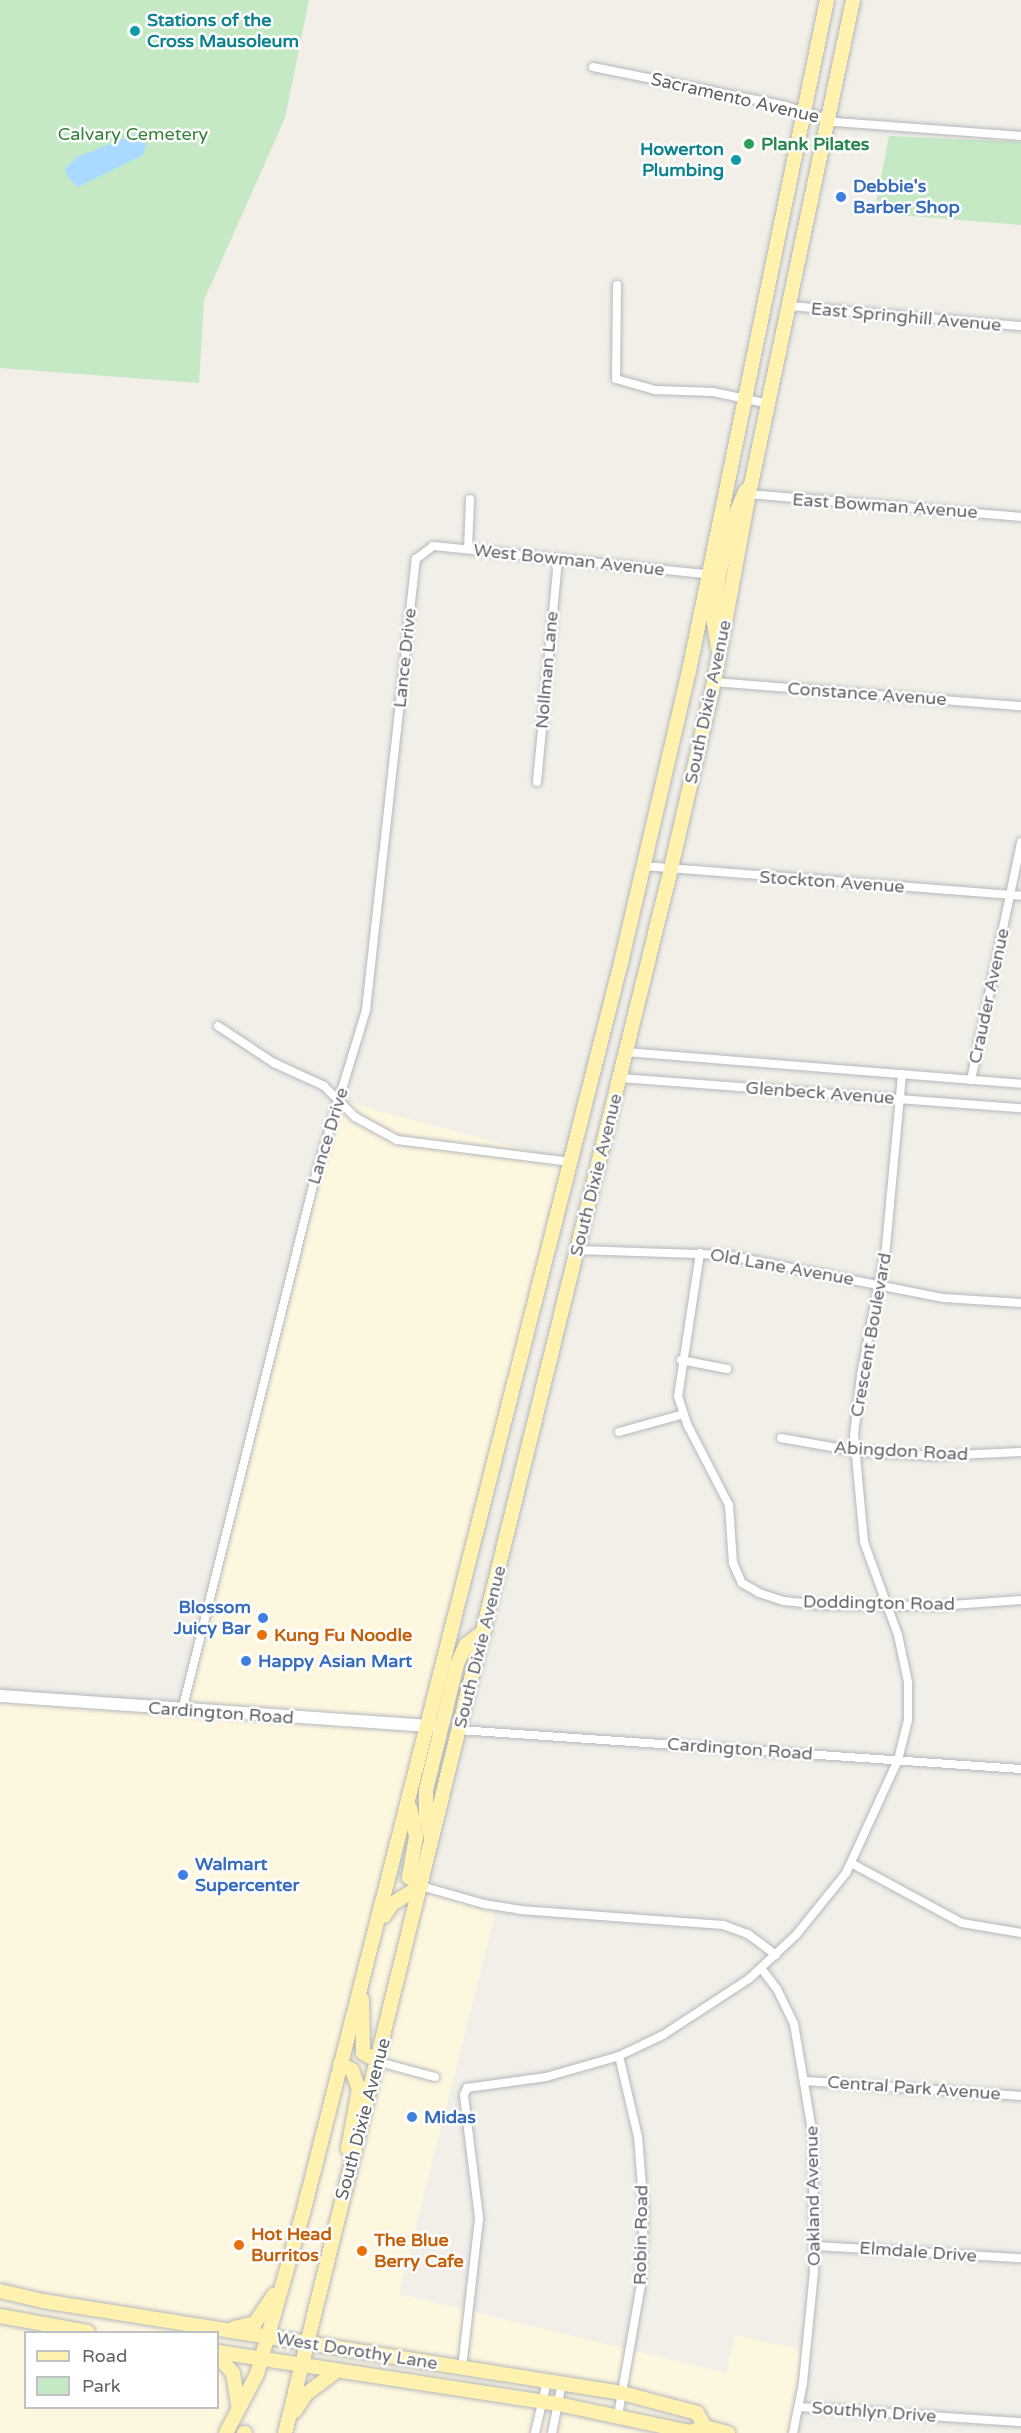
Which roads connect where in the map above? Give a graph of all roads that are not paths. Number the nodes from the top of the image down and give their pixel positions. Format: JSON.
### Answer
{"nodes":[{"id":1,"x":827,"y":0,"type":"edge"},
{"id":2,"x":853,"y":0,"type":"edge"},
{"id":3,"x":592,"y":67,"type":"dead end"},
{"id":4,"x":803,"y":111,"type":"junction"},
{"id":5,"x":828,"y":119,"type":"junction"},
{"id":6,"x":1021,"y":136,"type":"edge"},
{"id":7,"x":617,"y":285,"type":"dead end"},
{"id":8,"x":791,"y":306,"type":"junction"},
{"id":9,"x":1021,"y":326,"type":"edge"},
{"id":10,"x":744,"y":401,"type":"junction"},
{"id":11,"x":769,"y":404,"type":"junction"},
{"id":12,"x":752,"y":480,"type":"junction"},
{"id":13,"x":749,"y":494,"type":"junction"},
{"id":14,"x":470,"y":499,"type":"dead end"},
{"id":15,"x":1021,"y":517,"type":"edge"},
{"id":16,"x":468,"y":549,"type":"junction"},
{"id":17,"x":420,"y":553,"type":"joint"},
{"id":18,"x":558,"y":559,"type":"junction"},
{"id":19,"x":714,"y":575,"type":"junction"},
{"id":20,"x":719,"y":653,"type":"junction"},
{"id":21,"x":714,"y":682,"type":"junction"},
{"id":22,"x":1021,"y":706,"type":"edge"},
{"id":23,"x":537,"y":782,"type":"dead end"},
{"id":24,"x":1021,"y":842,"type":"edge"},
{"id":25,"x":644,"y":866,"type":"junction"},
{"id":26,"x":671,"y":868,"type":"junction"},
{"id":27,"x":1010,"y":896,"type":"junction"},
{"id":28,"x":1021,"y":896,"type":"edge"},
{"id":29,"x":218,"y":1026,"type":"dead end"},
{"id":30,"x":626,"y":1052,"type":"junction"},
{"id":31,"x":902,"y":1074,"type":"junction"},
{"id":32,"x":620,"y":1078,"type":"junction"},
{"id":33,"x":971,"y":1080,"type":"junction"},
{"id":34,"x":1021,"y":1084,"type":"edge"},
{"id":35,"x":900,"y":1099,"type":"junction"},
{"id":36,"x":338,"y":1100,"type":"junction"},
{"id":37,"x":1021,"y":1108,"type":"edge"},
{"id":38,"x":571,"y":1162,"type":"junction"},
{"id":39,"x":578,"y":1250,"type":"junction"},
{"id":40,"x":700,"y":1253,"type":"junction"},
{"id":41,"x":881,"y":1286,"type":"junction"},
{"id":42,"x":1021,"y":1303,"type":"edge"},
{"id":43,"x":681,"y":1360,"type":"junction"},
{"id":44,"x":727,"y":1369,"type":"dead end"},
{"id":45,"x":684,"y":1414,"type":"junction"},
{"id":46,"x":619,"y":1432,"type":"dead end"},
{"id":47,"x":781,"y":1438,"type":"dead end"},
{"id":48,"x":854,"y":1451,"type":"junction"},
{"id":49,"x":1021,"y":1452,"type":"edge"},
{"id":50,"x":1021,"y":1600,"type":"edge"},
{"id":51,"x":887,"y":1606,"type":"junction"},
{"id":52,"x":484,"y":1631,"type":"junction"},
{"id":53,"x":0,"y":1696,"type":"edge"},
{"id":54,"x":182,"y":1711,"type":"junction"},
{"id":55,"x":426,"y":1727,"type":"junction"},
{"id":56,"x":441,"y":1728,"type":"junction"},
{"id":57,"x":459,"y":1730,"type":"junction"},
{"id":58,"x":898,"y":1760,"type":"junction"},
{"id":59,"x":1021,"y":1769,"type":"edge"},
{"id":60,"x":409,"y":1806,"type":"junction"},
{"id":61,"x":432,"y":1839,"type":"junction"},
{"id":62,"x":851,"y":1863,"type":"junction"},
{"id":63,"x":421,"y":1886,"type":"junction"},
{"id":64,"x":379,"y":1923,"type":"junction"},
{"id":65,"x":1021,"y":1933,"type":"edge"},
{"id":66,"x":776,"y":1955,"type":"junction"},
{"id":67,"x":761,"y":1968,"type":"junction"},
{"id":68,"x":361,"y":1985,"type":"junction"},
{"id":69,"x":619,"y":2056,"type":"junction"},
{"id":70,"x":378,"y":2062,"type":"junction"},
{"id":71,"x":340,"y":2064,"type":"junction"},
{"id":72,"x":435,"y":2077,"type":"dead end"},
{"id":73,"x":806,"y":2081,"type":"junction"},
{"id":74,"x":1021,"y":2096,"type":"edge"},
{"id":75,"x":344,"y":2187,"type":"junction"},
{"id":76,"x":816,"y":2246,"type":"junction"},
{"id":77,"x":1021,"y":2258,"type":"edge"},
{"id":78,"x":281,"y":2286,"type":"junction"},
{"id":79,"x":0,"y":2290,"type":"edge"},
{"id":80,"x":0,"y":2316,"type":"edge"},
{"id":81,"x":227,"y":2329,"type":"junction"},
{"id":82,"x":82,"y":2331,"type":"edge"},
{"id":83,"x":266,"y":2336,"type":"junction"},
{"id":84,"x":307,"y":2343,"type":"junction"},
{"id":85,"x":219,"y":2354,"type":"edge"},
{"id":86,"x":219,"y":2355,"type":"edge"},
{"id":87,"x":261,"y":2358,"type":"junction"},
{"id":88,"x":302,"y":2366,"type":"junction"},
{"id":89,"x":462,"y":2368,"type":"junction"},
{"id":90,"x":335,"y":2372,"type":"junction"},
{"id":91,"x":547,"y":2381,"type":"junction"},
{"id":92,"x":562,"y":2383,"type":"junction"},
{"id":93,"x":622,"y":2393,"type":"junction"},
{"id":94,"x":542,"y":2402,"type":"junction"},
{"id":95,"x":558,"y":2404,"type":"junction"},
{"id":96,"x":799,"y":2407,"type":"junction"},
{"id":97,"x":238,"y":2411,"type":"junction"},
{"id":98,"x":618,"y":2415,"type":"junction"},
{"id":99,"x":1021,"y":2422,"type":"edge"},
{"id":100,"x":705,"y":2427,"type":"junction"},
{"id":101,"x":286,"y":2428,"type":"edge"},
{"id":102,"x":226,"y":2433,"type":"edge"},
{"id":103,"x":535,"y":2433,"type":"edge"},
{"id":104,"x":552,"y":2433,"type":"edge"},
{"id":105,"x":729,"y":2433,"type":"edge"},
{"id":106,"x":793,"y":2433,"type":"edge"}],
"edges":[{"from":1,"to":4,"type":"main road","name":"South Dixie Avenue"},
{"from":2,"to":5,"type":"main road","name":"South Dixie Avenue"},
{"from":3,"to":4,"type":"street","name":"Sacramento Avenue"},
{"from":4,"to":5,"type":"street","name":"Sacramento Avenue"},
{"from":4,"to":10,"type":"main road","name":"South Dixie Avenue"},
{"from":5,"to":6,"type":"street","name":"Sacramento Avenue"},
{"from":5,"to":8,"type":"main road","name":"South Dixie Avenue"},
{"from":7,"to":10,"type":"street"},
{"from":8,"to":9,"type":"street","name":"East Springhill Avenue"},
{"from":8,"to":11,"type":"main road","name":"South Dixie Avenue"},
{"from":10,"to":11,"type":"street"},
{"from":10,"to":19,"type":"main road","name":"South Dixie Avenue"},
{"from":11,"to":12,"type":"main road","name":"South Dixie Avenue"},
{"from":12,"to":13,"type":"main road","name":"South Dixie Avenue"},
{"from":12,"to":19,"type":"main road"},
{"from":13,"to":15,"type":"street","name":"East Bowman Avenue"},
{"from":13,"to":20,"type":"main road","name":"South Dixie Avenue"},
{"from":14,"to":16,"type":"street"},
{"from":16,"to":17,"type":"street","name":"West Bowman Avenue"},
{"from":16,"to":18,"type":"street","name":"West Bowman Avenue"},
{"from":17,"to":36,"type":"street","name":"Lance Drive"},
{"from":18,"to":19,"type":"street","name":"West Bowman Avenue"},
{"from":18,"to":23,"type":"street","name":"Nollman Lane"},
{"from":19,"to":20,"type":"main road"},
{"from":19,"to":25,"type":"main road","name":"South Dixie Avenue"},
{"from":20,"to":21,"type":"main road","name":"South Dixie Avenue"},
{"from":21,"to":22,"type":"street","name":"Constance Avenue"},
{"from":21,"to":26,"type":"main road","name":"South Dixie Avenue"},
{"from":24,"to":27,"type":"street","name":"Crauder Avenue"},
{"from":25,"to":26,"type":"street","name":"Stockton Avenue"},
{"from":25,"to":38,"type":"main road","name":"South Dixie Avenue"},
{"from":26,"to":27,"type":"street","name":"Stockton Avenue"},
{"from":26,"to":30,"type":"main road","name":"South Dixie Avenue"},
{"from":27,"to":28,"type":"street","name":"Stockton Avenue"},
{"from":27,"to":33,"type":"street","name":"Crauder Avenue"},
{"from":29,"to":36,"type":"street"},
{"from":30,"to":31,"type":"street","name":"Glenbeck Avenue"},
{"from":30,"to":32,"type":"main road","name":"South Dixie Avenue"},
{"from":31,"to":33,"type":"street","name":"Glenbeck Avenue"},
{"from":31,"to":35,"type":"street","name":"Crescent Boulevard"},
{"from":32,"to":35,"type":"street","name":"Glenbeck Avenue"},
{"from":32,"to":39,"type":"main road","name":"South Dixie Avenue"},
{"from":33,"to":34,"type":"street","name":"Glenbeck Avenue"},
{"from":35,"to":37,"type":"street","name":"Glenbeck Avenue"},
{"from":35,"to":41,"type":"street","name":"Crescent Boulevard"},
{"from":36,"to":38,"type":"street"},
{"from":36,"to":54,"type":"street","name":"Lance Drive"},
{"from":38,"to":55,"type":"main road","name":"South Dixie Avenue"},
{"from":39,"to":40,"type":"street","name":"Old Lane Avenue"},
{"from":39,"to":52,"type":"main road","name":"South Dixie Avenue"},
{"from":40,"to":41,"type":"street","name":"Old Lane Avenue"},
{"from":40,"to":43,"type":"street","name":"Doddington Road"},
{"from":41,"to":42,"type":"street","name":"Old Lane Avenue"},
{"from":41,"to":48,"type":"street","name":"Crescent Boulevard"},
{"from":43,"to":44,"type":"street"},
{"from":43,"to":45,"type":"street","name":"Doddington Road"},
{"from":45,"to":46,"type":"street"},
{"from":45,"to":51,"type":"street","name":"Doddington Road"},
{"from":47,"to":48,"type":"street","name":"Abingdon Road"},
{"from":48,"to":49,"type":"street","name":"Abingdon Road"},
{"from":48,"to":51,"type":"street","name":"Crescent Boulevard"},
{"from":50,"to":51,"type":"street","name":"Doddington Road"},
{"from":51,"to":58,"type":"street","name":"Crescent Boulevard"},
{"from":52,"to":56,"type":"main road"},
{"from":52,"to":57,"type":"main road","name":"South Dixie Avenue"},
{"from":53,"to":54,"type":"street","name":"Cardington Road"},
{"from":54,"to":55,"type":"street","name":"Cardington Road"},
{"from":55,"to":56,"type":"street","name":"Cardington Road"},
{"from":55,"to":60,"type":"main road","name":"South Dixie Avenue"},
{"from":56,"to":61,"type":"main road"},
{"from":57,"to":58,"type":"street","name":"Cardington Road"},
{"from":57,"to":61,"type":"main road","name":"South Dixie Avenue"},
{"from":58,"to":59,"type":"street","name":"Cardington Road"},
{"from":58,"to":62,"type":"street","name":"Crescent Boulevard"},
{"from":60,"to":63,"type":"main road"},
{"from":60,"to":64,"type":"main road","name":"South Dixie Avenue"},
{"from":61,"to":63,"type":"main road","name":"South Dixie Avenue"},
{"from":62,"to":65,"type":"street"},
{"from":62,"to":66,"type":"street","name":"Crescent Boulevard"},
{"from":63,"to":64,"type":"main road"},
{"from":63,"to":66,"type":"street"},
{"from":63,"to":70,"type":"main road","name":"South Dixie Avenue"},
{"from":64,"to":68,"type":"main road","name":"South Dixie Avenue"},
{"from":66,"to":67,"type":"street","name":"Crescent Boulevard"},
{"from":67,"to":69,"type":"street","name":"Crescent Boulevard"},
{"from":67,"to":73,"type":"street","name":"Oakland Avenue"},
{"from":68,"to":70,"type":"main road"},
{"from":68,"to":71,"type":"main road","name":"South Dixie Avenue"},
{"from":69,"to":89,"type":"street","name":"Crescent Boulevard"},
{"from":69,"to":93,"type":"street","name":"Robin Road"},
{"from":70,"to":72,"type":"street"},
{"from":70,"to":75,"type":"main road","name":"South Dixie Avenue"},
{"from":71,"to":75,"type":"main road"},
{"from":71,"to":78,"type":"main road","name":"South Dixie Avenue"},
{"from":73,"to":74,"type":"street","name":"Central Park Avenue"},
{"from":73,"to":76,"type":"street","name":"Oakland Avenue"},
{"from":75,"to":84,"type":"main road","name":"South Dixie Avenue"},
{"from":76,"to":77,"type":"street","name":"Elmdale Drive"},
{"from":76,"to":96,"type":"street","name":"Oakland Avenue"},
{"from":78,"to":81,"type":"main road"},
{"from":78,"to":83,"type":"main road","name":"South Dixie Avenue"},
{"from":79,"to":81,"type":"main road","name":"West Dorothy Lane"},
{"from":80,"to":82,"type":"main road"},
{"from":81,"to":83,"type":"main road","name":"West Dorothy Lane"},
{"from":83,"to":84,"type":"main road","name":"West Dorothy Lane"},
{"from":83,"to":87,"type":"main road","name":"South Dixie Avenue"},
{"from":84,"to":88,"type":"main road","name":"South Dixie Avenue"},
{"from":84,"to":89,"type":"main road","name":"West Dorothy Lane"},
{"from":85,"to":87,"type":"main road","name":"West Dorothy Lane"},
{"from":86,"to":97,"type":"main road"},
{"from":87,"to":88,"type":"main road","name":"West Dorothy Lane"},
{"from":87,"to":97,"type":"main road","name":"South Dixie Avenue"},
{"from":88,"to":90,"type":"main road","name":"West Dorothy Lane"},
{"from":88,"to":101,"type":"main road","name":"South Dixie Avenue"},
{"from":89,"to":91,"type":"main road","name":"West Dorothy Lane"},
{"from":90,"to":94,"type":"main road","name":"West Dorothy Lane"},
{"from":90,"to":101,"type":"main road"},
{"from":91,"to":92,"type":"main road","name":"West Dorothy Lane"},
{"from":91,"to":94,"type":"street"},
{"from":92,"to":93,"type":"main road","name":"West Dorothy Lane"},
{"from":92,"to":95,"type":"street"},
{"from":93,"to":98,"type":"street","name":"Robin Road"},
{"from":93,"to":100,"type":"main road","name":"West Dorothy Lane"},
{"from":94,"to":95,"type":"main road","name":"West Dorothy Lane"},
{"from":94,"to":103,"type":"street"},
{"from":95,"to":98,"type":"main road","name":"West Dorothy Lane"},
{"from":95,"to":104,"type":"street"},
{"from":96,"to":99,"type":"street","name":"Southlyn Drive"},
{"from":96,"to":106,"type":"street","name":"Oakland Avenue"},
{"from":97,"to":102,"type":"main road","name":"South Dixie Avenue"},
{"from":98,"to":100,"type":"main road","name":"West Dorothy Lane"},
{"from":100,"to":105,"type":"main road","name":"West Dorothy Lane"}]}
